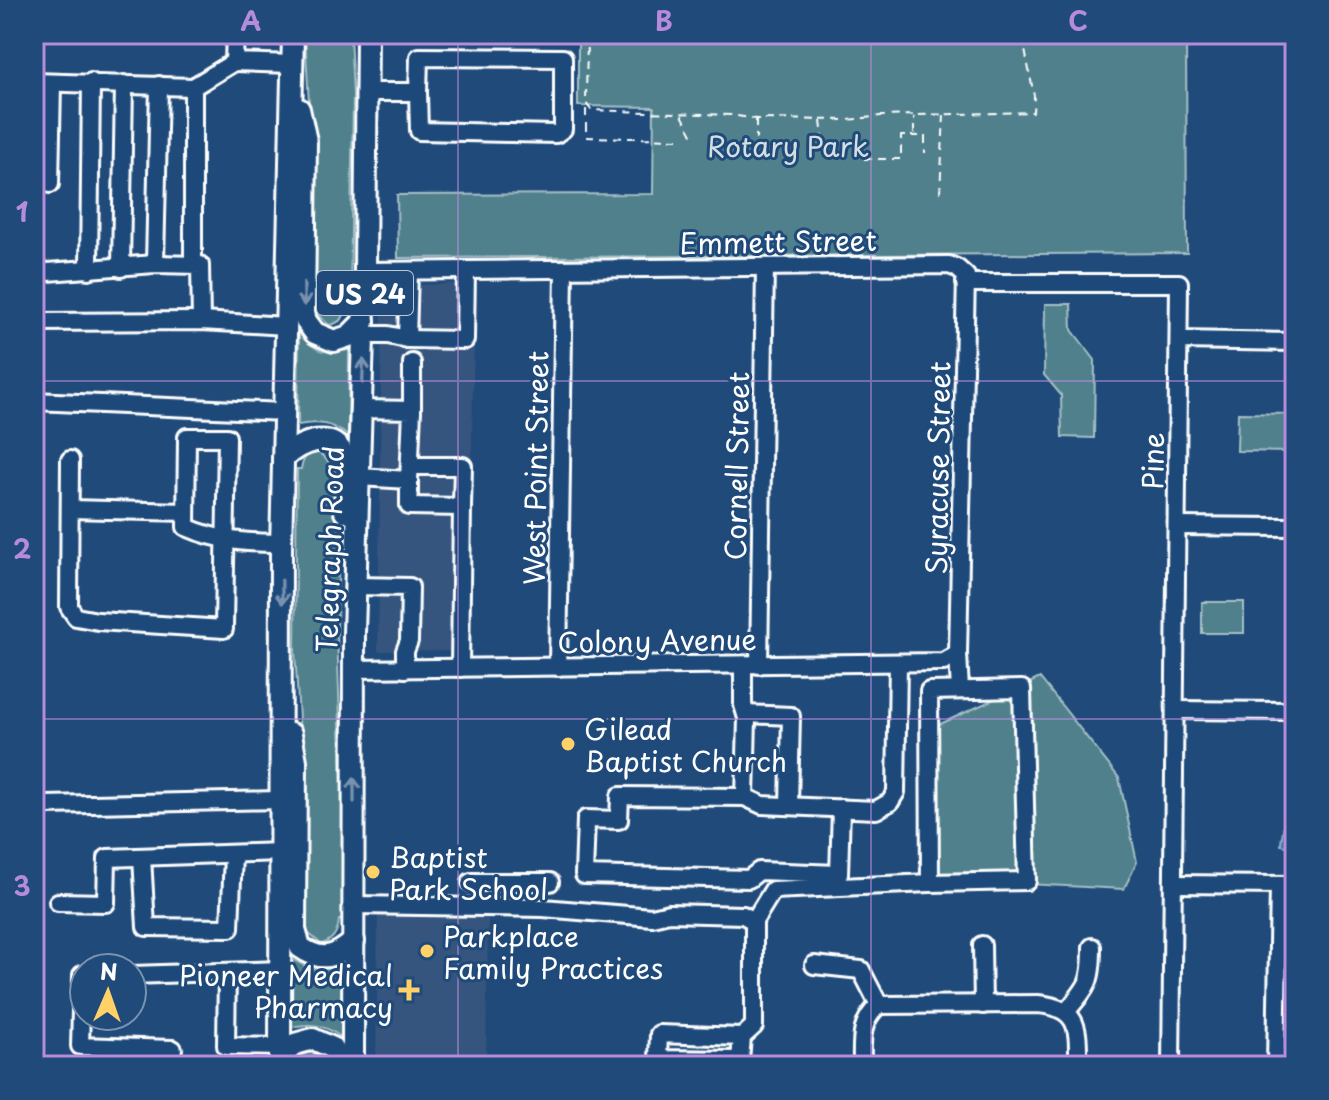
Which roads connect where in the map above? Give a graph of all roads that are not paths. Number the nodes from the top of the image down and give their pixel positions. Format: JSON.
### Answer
{"nodes":[{"id":1,"x":235,"y":34,"type":"edge"},
{"id":2,"x":293,"y":34,"type":"edge"},
{"id":3,"x":366,"y":40,"type":"edge"},
{"id":4,"x":234,"y":62,"type":"junction"},
{"id":5,"x":292,"y":71,"type":"junction"},
{"id":6,"x":34,"y":82,"type":"edge"},
{"id":7,"x":91,"y":82,"type":"junction"},
{"id":8,"x":52,"y":83,"type":"junction"},
{"id":9,"x":124,"y":84,"type":"junction"},
{"id":10,"x":159,"y":85,"type":"junction"},
{"id":11,"x":193,"y":87,"type":"junction"},
{"id":12,"x":367,"y":92,"type":"junction"},
{"id":13,"x":418,"y":92,"type":"junction"},
{"id":14,"x":50,"y":184,"type":"dead end"},
{"id":15,"x":155,"y":264,"type":"junction"},
{"id":16,"x":193,"y":265,"type":"junction"},
{"id":17,"x":765,"y":267,"type":"junction"},
{"id":18,"x":121,"y":268,"type":"junction"},
{"id":19,"x":564,"y":269,"type":"junction"},
{"id":20,"x":89,"y":270,"type":"junction"},
{"id":21,"x":466,"y":270,"type":"junction"},
{"id":22,"x":365,"y":271,"type":"junction"},
{"id":23,"x":409,"y":271,"type":"junction"},
{"id":24,"x":34,"y":273,"type":"edge"},
{"id":25,"x":965,"y":283,"type":"junction"},
{"id":26,"x":201,"y":321,"type":"junction"},
{"id":27,"x":34,"y":322,"type":"edge"},
{"id":28,"x":286,"y":326,"type":"junction"},
{"id":29,"x":364,"y":328,"type":"junction"},
{"id":30,"x":407,"y":339,"type":"junction"},
{"id":31,"x":1179,"y":340,"type":"junction"},
{"id":32,"x":1295,"y":342,"type":"edge"},
{"id":33,"x":412,"y":363,"type":"dead end"},
{"id":34,"x":34,"y":401,"type":"edge"},
{"id":35,"x":362,"y":409,"type":"junction"},
{"id":36,"x":412,"y":410,"type":"junction"},
{"id":37,"x":284,"y":412,"type":"junction"},
{"id":38,"x":283,"y":459,"type":"junction"},
{"id":39,"x":70,"y":460,"type":"dead end"},
{"id":40,"x":410,"y":473,"type":"junction"},
{"id":41,"x":359,"y":477,"type":"junction"},
{"id":42,"x":462,"y":507,"type":"junction"},
{"id":43,"x":70,"y":509,"type":"junction"},
{"id":44,"x":186,"y":512,"type":"junction"},
{"id":45,"x":1177,"y":526,"type":"junction"},
{"id":46,"x":1295,"y":527,"type":"edge"},
{"id":47,"x":226,"y":540,"type":"junction"},
{"id":48,"x":282,"y":543,"type":"junction"},
{"id":49,"x":356,"y":586,"type":"junction"},
{"id":50,"x":958,"y":654,"type":"junction"},
{"id":51,"x":898,"y":663,"type":"junction"},
{"id":52,"x":751,"y":665,"type":"junction"},
{"id":53,"x":558,"y":667,"type":"junction"},
{"id":54,"x":460,"y":668,"type":"junction"},
{"id":55,"x":354,"y":669,"type":"junction"},
{"id":56,"x":405,"y":669,"type":"junction"},
{"id":57,"x":283,"y":690,"type":"junction"},
{"id":58,"x":960,"y":690,"type":"junction"},
{"id":59,"x":354,"y":691,"type":"junction"},
{"id":60,"x":1176,"y":710,"type":"junction"},
{"id":61,"x":1295,"y":711,"type":"edge"},
{"id":62,"x":746,"y":714,"type":"junction"},
{"id":63,"x":745,"y":797,"type":"junction"},
{"id":64,"x":34,"y":799,"type":"edge"},
{"id":65,"x":281,"y":800,"type":"junction"},
{"id":66,"x":789,"y":805,"type":"junction"},
{"id":67,"x":841,"y":808,"type":"junction"},
{"id":68,"x":281,"y":852,"type":"junction"},
{"id":69,"x":233,"y":854,"type":"junction"},
{"id":70,"x":142,"y":857,"type":"junction"},
{"id":71,"x":471,"y":882,"type":"dead end"},
{"id":72,"x":550,"y":882,"type":"dead end"},
{"id":73,"x":930,"y":883,"type":"junction"},
{"id":74,"x":1173,"y":884,"type":"junction"},
{"id":75,"x":1287,"y":885,"type":"edge"},
{"id":76,"x":58,"y":902,"type":"dead end"},
{"id":77,"x":354,"y":905,"type":"junction"},
{"id":78,"x":754,"y":921,"type":"junction"},
{"id":79,"x":354,"y":941,"type":"junction"},
{"id":80,"x":982,"y":945,"type":"dead end"},
{"id":81,"x":1092,"y":947,"type":"dead end"},
{"id":82,"x":814,"y":965,"type":"dead end"},
{"id":83,"x":281,"y":970,"type":"junction"},
{"id":84,"x":227,"y":972,"type":"junction"},
{"id":85,"x":148,"y":975,"type":"edge"},
{"id":86,"x":879,"y":1005,"type":"junction"},
{"id":87,"x":983,"y":1005,"type":"junction"},
{"id":88,"x":1066,"y":1012,"type":"junction"},
{"id":89,"x":80,"y":1032,"type":"edge"},
{"id":90,"x":742,"y":1037,"type":"junction"},
{"id":91,"x":173,"y":1049,"type":"dead end"},
{"id":92,"x":280,"y":1057,"type":"edge"},
{"id":93,"x":338,"y":1066,"type":"edge"},
{"id":94,"x":353,"y":1066,"type":"edge"},
{"id":95,"x":862,"y":1066,"type":"edge"},
{"id":96,"x":1078,"y":1066,"type":"edge"},
{"id":97,"x":1171,"y":1066,"type":"edge"},
{"id":98,"x":1276,"y":1066,"type":"edge"}],
"edges":[{"from":1,"to":4,"type":"street"},
{"from":2,"to":5,"type":"main road","name":"Telegraph Road","number":"US 24"},
{"from":3,"to":12,"type":"main road","name":"Telegraph Road","number":"US 24"},
{"from":4,"to":5,"type":"street"},
{"from":4,"to":11,"type":"street"},
{"from":5,"to":28,"type":"main road","name":"Telegraph Road","number":"US 24"},
{"from":5,"to":29,"type":"main road","one_way":true},
{"from":6,"to":8,"type":"street"},
{"from":7,"to":8,"type":"street"},
{"from":7,"to":9,"type":"street"},
{"from":7,"to":20,"type":"street"},
{"from":8,"to":14,"type":"street"},
{"from":9,"to":10,"type":"street"},
{"from":9,"to":18,"type":"street"},
{"from":10,"to":11,"type":"street"},
{"from":10,"to":15,"type":"street"},
{"from":11,"to":16,"type":"street"},
{"from":12,"to":13,"type":"street"},
{"from":12,"to":22,"type":"main road","name":"Telegraph Road","number":"US 24"},
{"from":13,"to":13,"type":"street"},
{"from":15,"to":16,"type":"street"},
{"from":15,"to":18,"type":"street"},
{"from":16,"to":26,"type":"street"},
{"from":17,"to":19,"type":"street","name":"Emmett Street"},
{"from":17,"to":25,"type":"street","name":"Emmett Street"},
{"from":17,"to":52,"type":"street","name":"Cornell Street"},
{"from":18,"to":20,"type":"street"},
{"from":19,"to":21,"type":"street","name":"Emmett Street"},
{"from":19,"to":53,"type":"street","name":"West Point Street"},
{"from":20,"to":24,"type":"street"},
{"from":21,"to":23,"type":"street","name":"Emmett Street"},
{"from":21,"to":30,"type":"street"},
{"from":22,"to":23,"type":"street","name":"Emmett Street"},
{"from":22,"to":29,"type":"main road","name":"Telegraph Road","number":"US 24"},
{"from":23,"to":30,"type":"street"},
{"from":25,"to":31,"type":"street","name":"Pine"},
{"from":25,"to":50,"type":"street","name":"Syracuse Street"},
{"from":26,"to":27,"type":"street"},
{"from":26,"to":28,"type":"street"},
{"from":28,"to":37,"type":"main road","name":"Telegraph Road","number":"US 24"},
{"from":29,"to":30,"type":"street"},
{"from":35,"to":29,"type":"main road","name":"Telegraph Road","number":"US 24","one_way":true},
{"from":31,"to":32,"type":"street"},
{"from":31,"to":45,"type":"street","name":"Pine"},
{"from":33,"to":36,"type":"street"},
{"from":34,"to":37,"type":"street"},
{"from":35,"to":36,"type":"street"},
{"from":35,"to":41,"type":"main road","name":"Telegraph Road","number":"US 24"},
{"from":36,"to":40,"type":"street"},
{"from":37,"to":38,"type":"main road","name":"Telegraph Road","number":"US 24"},
{"from":38,"to":48,"type":"main road","name":"Telegraph Road","number":"US 24"},
{"from":38,"to":59,"type":"main road"},
{"from":39,"to":43,"type":"street"},
{"from":40,"to":41,"type":"street"},
{"from":40,"to":42,"type":"street"},
{"from":40,"to":42,"type":"street"},
{"from":41,"to":49,"type":"main road","name":"Telegraph Road","number":"US 24"},
{"from":42,"to":54,"type":"street"},
{"from":43,"to":44,"type":"street"},
{"from":43,"to":47,"type":"street"},
{"from":44,"to":47,"type":"street"},
{"from":44,"to":47,"type":"street"},
{"from":45,"to":46,"type":"street"},
{"from":45,"to":60,"type":"street","name":"Pine"},
{"from":47,"to":48,"type":"street"},
{"from":48,"to":57,"type":"main road","name":"Telegraph Road","number":"US 24","one_way":true},
{"from":49,"to":55,"type":"main road","name":"Telegraph Road","number":"US 24"},
{"from":49,"to":56,"type":"street"},
{"from":50,"to":51,"type":"street","name":"Colony Avenue"},
{"from":50,"to":58,"type":"street","name":"Syracuse Street"},
{"from":51,"to":52,"type":"street","name":"Colony Avenue"},
{"from":51,"to":67,"type":"street"},
{"from":52,"to":53,"type":"street","name":"Colony Avenue"},
{"from":52,"to":62,"type":"street","name":"Cornell Street"},
{"from":53,"to":54,"type":"street","name":"Colony Avenue"},
{"from":54,"to":56,"type":"street","name":"Colony Avenue"},
{"from":55,"to":56,"type":"street","name":"Colony Avenue"},
{"from":55,"to":59,"type":"main road","name":"Telegraph Road","number":"US 24"},
{"from":57,"to":65,"type":"main road","name":"Telegraph Road","number":"US 24"},
{"from":57,"to":79,"type":"main road"},
{"from":58,"to":73,"type":"street"},
{"from":58,"to":73,"type":"street"},
{"from":77,"to":59,"type":"main road","name":"Telegraph Road","number":"US 24","one_way":true},
{"from":60,"to":61,"type":"street"},
{"from":60,"to":74,"type":"street","name":"Pine"},
{"from":62,"to":63,"type":"street","name":"Cornell Street"},
{"from":62,"to":66,"type":"street"},
{"from":63,"to":66,"type":"street"},
{"from":63,"to":67,"type":"street"},
{"from":64,"to":65,"type":"street"},
{"from":65,"to":68,"type":"main road","name":"Telegraph Road","number":"US 24"},
{"from":66,"to":67,"type":"street"},
{"from":68,"to":69,"type":"street"},
{"from":68,"to":83,"type":"main road","name":"Telegraph Road","number":"US 24"},
{"from":69,"to":70,"type":"street"},
{"from":69,"to":70,"type":"street"},
{"from":70,"to":76,"type":"street"},
{"from":71,"to":72,"type":"street"},
{"from":73,"to":78,"type":"street"},
{"from":74,"to":75,"type":"street"},
{"from":74,"to":97,"type":"street","name":"Pine"},
{"from":75,"to":98,"type":"street"},
{"from":77,"to":78,"type":"street"},
{"from":77,"to":79,"type":"main road","name":"Telegraph Road","number":"US 24"},
{"from":78,"to":90,"type":"street"},
{"from":79,"to":94,"type":"main road","name":"Telegraph Road","number":"US 24"},
{"from":80,"to":87,"type":"street"},
{"from":81,"to":88,"type":"street"},
{"from":82,"to":86,"type":"street"},
{"from":83,"to":84,"type":"street"},
{"from":83,"to":92,"type":"main road","name":"Telegraph Road","number":"US 24"},
{"from":84,"to":85,"type":"street"},
{"from":84,"to":92,"type":"street"},
{"from":86,"to":87,"type":"street"},
{"from":86,"to":95,"type":"street"},
{"from":87,"to":88,"type":"street"},
{"from":88,"to":96,"type":"street"},
{"from":89,"to":91,"type":"street"},
{"from":90,"to":90,"type":"street"},
{"from":92,"to":93,"type":"main road"}]}
